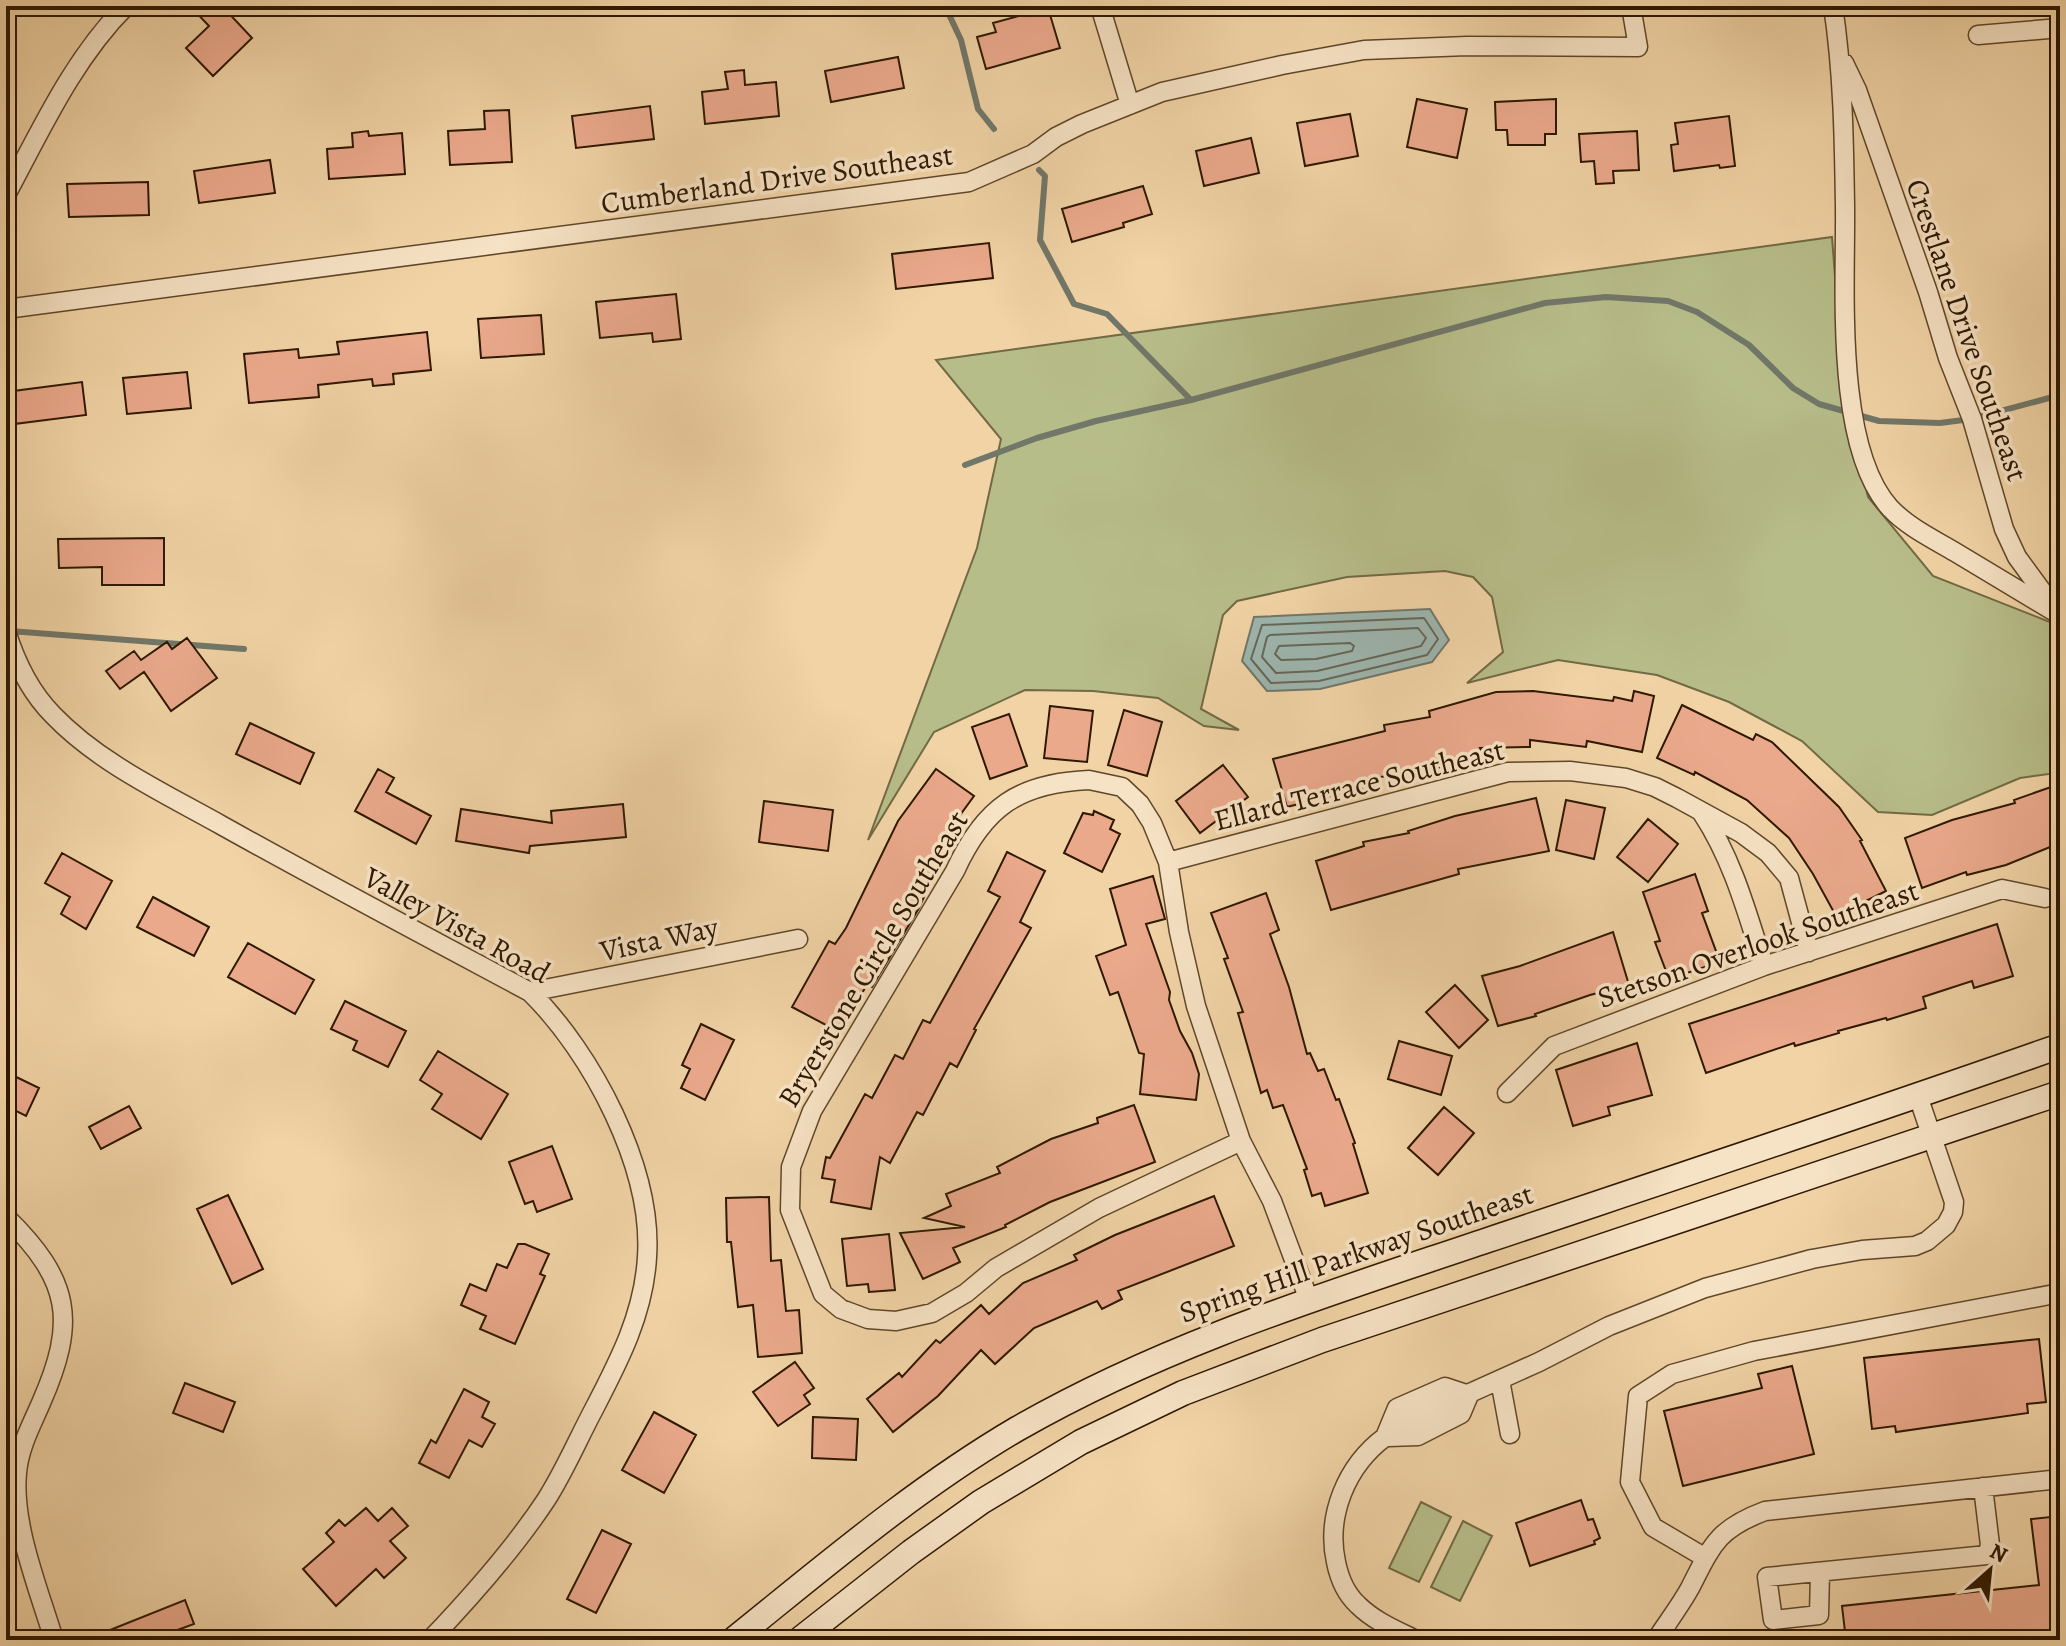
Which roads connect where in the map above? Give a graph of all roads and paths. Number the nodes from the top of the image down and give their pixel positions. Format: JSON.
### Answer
{"nodes":[{"id":1,"x":126,"y":6,"type":"edge"},
{"id":2,"x":1100,"y":6,"type":"edge"},
{"id":3,"x":1631,"y":6,"type":"edge"},
{"id":4,"x":1833,"y":6,"type":"edge"},
{"id":5,"x":2060,"y":28,"type":"edge"},
{"id":6,"x":1978,"y":35,"type":"dead end"},
{"id":7,"x":1841,"y":57,"type":"junction"},
{"id":8,"x":1130,"y":105,"type":"junction"},
{"id":9,"x":6,"y":195,"type":"edge"},
{"id":10,"x":6,"y":309,"type":"edge"},
{"id":11,"x":2060,"y":612,"type":"edge"},
{"id":12,"x":6,"y":631,"type":"edge"},
{"id":13,"x":1700,"y":811,"type":"junction"},
{"id":14,"x":1168,"y":862,"type":"junction"},
{"id":15,"x":2045,"y":898,"type":"dead end"},
{"id":16,"x":798,"y":939,"type":"dead end"},
{"id":17,"x":1809,"y":952,"type":"junction"},
{"id":18,"x":1764,"y":966,"type":"junction"},
{"id":19,"x":530,"y":992,"type":"junction"},
{"id":20,"x":2060,"y":1046,"type":"edge"},
{"id":21,"x":1507,"y":1093,"type":"dead end"},
{"id":22,"x":2060,"y":1093,"type":"edge"},
{"id":23,"x":1918,"y":1096,"type":"junction"},
{"id":24,"x":1932,"y":1136,"type":"junction"},
{"id":25,"x":1241,"y":1141,"type":"junction"},
{"id":26,"x":6,"y":1217,"type":"edge"},
{"id":27,"x":2060,"y":1294,"type":"edge"},
{"id":28,"x":1309,"y":1300,"type":"junction"},
{"id":29,"x":1500,"y":1380,"type":"junction"},
{"id":30,"x":1469,"y":1395,"type":"junction"},
{"id":31,"x":1510,"y":1434,"type":"dead end"},
{"id":32,"x":1385,"y":1437,"type":"junction"},
{"id":33,"x":2060,"y":1479,"type":"edge"},
{"id":34,"x":1983,"y":1487,"type":"junction"},
{"id":35,"x":1704,"y":1557,"type":"junction"},
{"id":36,"x":1820,"y":1572,"type":"dead end"},
{"id":37,"x":54,"y":1640,"type":"edge"},
{"id":38,"x":430,"y":1640,"type":"edge"},
{"id":39,"x":733,"y":1640,"type":"edge"},
{"id":40,"x":799,"y":1640,"type":"edge"},
{"id":41,"x":1416,"y":1640,"type":"edge"},
{"id":42,"x":1656,"y":1640,"type":"edge"}],
"edges":[{"from":1,"to":9,"type":"street"},
{"from":2,"to":8,"type":"street"},
{"from":3,"to":8,"type":"street","name":"Cumberland Drive Southeast"},
{"from":4,"to":7,"type":"street","name":"Crestlane Drive Southeast"},
{"from":5,"to":6,"type":"street"},
{"from":7,"to":11,"type":"street","name":"Crestlane Drive Southeast"},
{"from":7,"to":11,"type":"street","name":"Crestlane Drive Southeast"},
{"from":8,"to":10,"type":"street","name":"Cumberland Drive Southeast"},
{"from":12,"to":19,"type":"street","name":"Valley Vista Road"},
{"from":13,"to":14,"type":"street","name":"Ellard Terrace Southeast"},
{"from":13,"to":17,"type":"street","name":"Ellard Terrace Southeast"},
{"from":13,"to":18,"type":"street","name":"Ellard Terrace Southeast"},
{"from":14,"to":25,"type":"street","name":"Bryerstone Circle Southeast"},
{"from":14,"to":25,"type":"street","name":"Bryerstone Circle Southeast"},
{"from":15,"to":17,"type":"street","name":"Stetson Overlook Southeast"},
{"from":16,"to":19,"type":"street","name":"Vista Way"},
{"from":17,"to":18,"type":"street","name":"Stetson Overlook Southeast"},
{"from":18,"to":21,"type":"street","name":"Stetson Overlook Southeast"},
{"from":19,"to":38,"type":"street","name":"Valley Vista Road"},
{"from":20,"to":23,"type":"street","name":"Spring Hill Parkway Southeast"},
{"from":22,"to":24,"type":"street"},
{"from":23,"to":24,"type":"street"},
{"from":23,"to":28,"type":"street","name":"Spring Hill Parkway Southeast"},
{"from":24,"to":29,"type":"street"},
{"from":24,"to":40,"type":"street"},
{"from":25,"to":28,"type":"street"},
{"from":26,"to":37,"type":"street"},
{"from":27,"to":35,"type":"street"},
{"from":28,"to":39,"type":"street","name":"Spring Hill Parkway Southeast"},
{"from":29,"to":30,"type":"street"},
{"from":29,"to":31,"type":"street"},
{"from":30,"to":32,"type":"street"},
{"from":30,"to":32,"type":"street"},
{"from":32,"to":41,"type":"street"},
{"from":33,"to":34,"type":"street"},
{"from":34,"to":35,"type":"street"},
{"from":34,"to":36,"type":"street"},
{"from":35,"to":42,"type":"street"}]}
